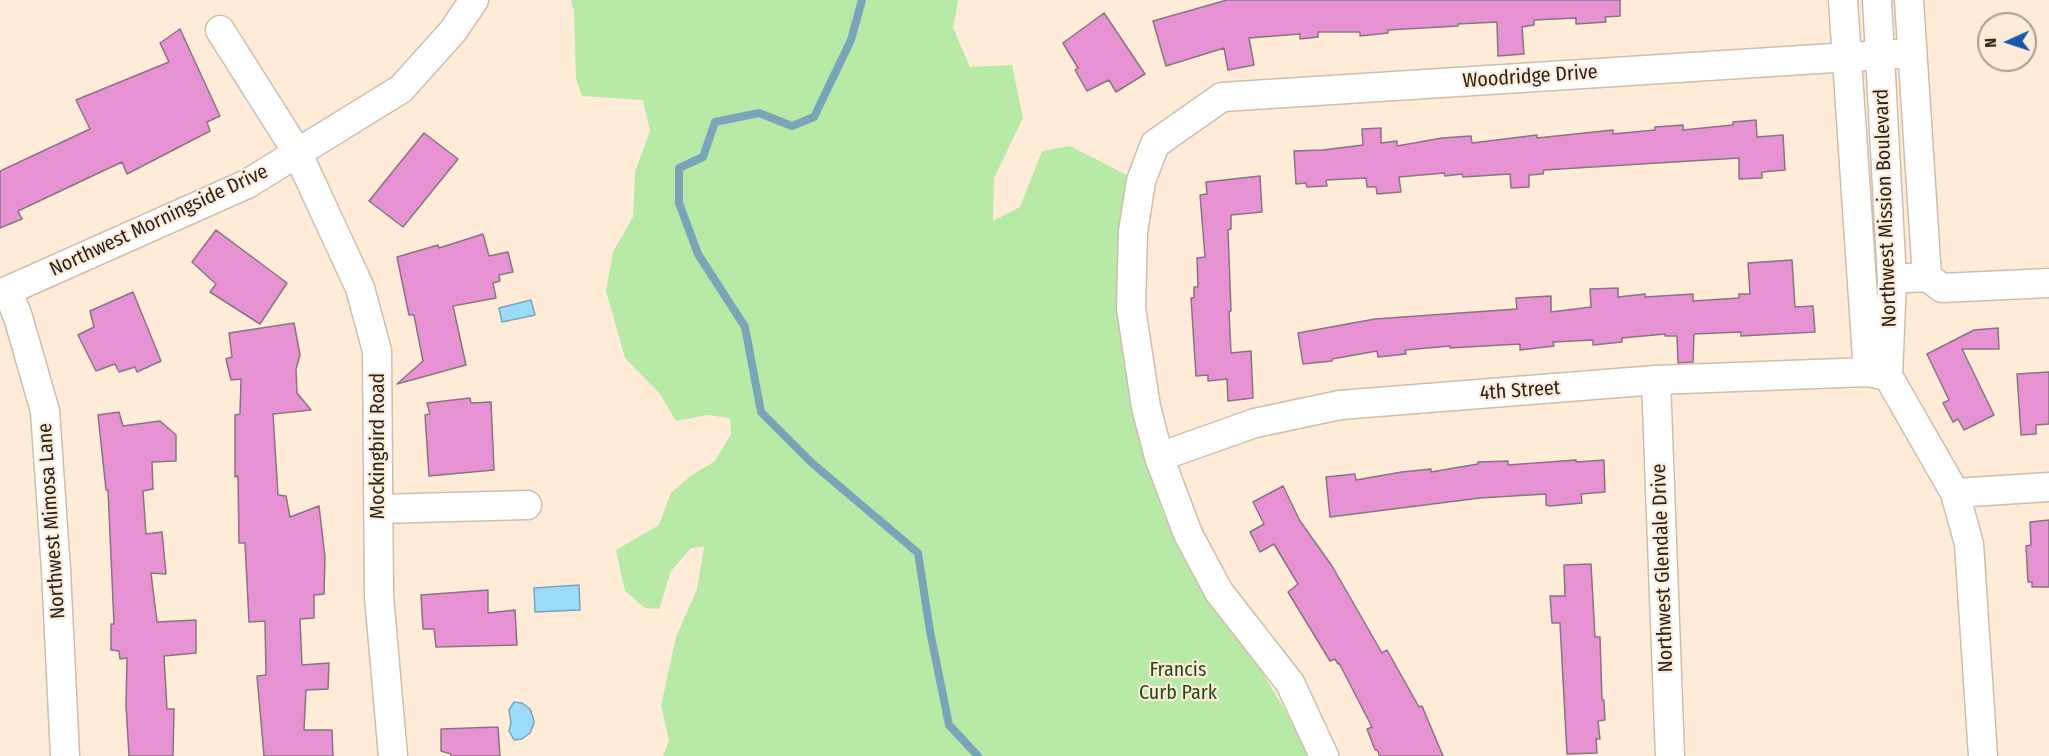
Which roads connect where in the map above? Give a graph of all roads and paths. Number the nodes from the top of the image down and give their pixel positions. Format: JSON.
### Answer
{"nodes":[{"id":1,"x":474,"y":0,"type":"edge"},
{"id":2,"x":1844,"y":0,"type":"edge"},
{"id":3,"x":1877,"y":0,"type":"edge"},
{"id":4,"x":1909,"y":0,"type":"edge"},
{"id":5,"x":220,"y":30,"type":"dead end"},
{"id":6,"x":1912,"y":53,"type":"junction"},
{"id":7,"x":1880,"y":55,"type":"junction"},
{"id":8,"x":1846,"y":56,"type":"junction"},
{"id":9,"x":297,"y":152,"type":"junction"},
{"id":10,"x":1927,"y":277,"type":"junction"},
{"id":11,"x":1892,"y":280,"type":"junction"},
{"id":12,"x":2049,"y":283,"type":"edge"},
{"id":13,"x":4,"y":293,"type":"edge"},
{"id":14,"x":1878,"y":374,"type":"junction"},
{"id":15,"x":1656,"y":380,"type":"junction"},
{"id":16,"x":1159,"y":458,"type":"junction"},
{"id":17,"x":2049,"y":487,"type":"edge"},
{"id":18,"x":1956,"y":493,"type":"junction"},
{"id":19,"x":527,"y":505,"type":"dead end"},
{"id":20,"x":378,"y":509,"type":"junction"},
{"id":21,"x":65,"y":756,"type":"edge"},
{"id":22,"x":393,"y":756,"type":"edge"},
{"id":23,"x":1324,"y":756,"type":"edge"},
{"id":24,"x":1670,"y":756,"type":"edge"},
{"id":25,"x":1983,"y":756,"type":"edge"}],
"edges":[{"from":1,"to":9,"type":"street","name":"Northwest Morningside Drive"},
{"from":2,"to":8,"type":"street","name":"Northwest Mission Boulevard"},
{"from":3,"to":7,"type":"street","name":"Northwest Mission Boulevard"},
{"from":4,"to":6,"type":"street"},
{"from":5,"to":9,"type":"street","name":"Mockingbird Road"},
{"from":6,"to":7,"type":"street","name":"Woodridge Drive"},
{"from":6,"to":10,"type":"street"},
{"from":7,"to":8,"type":"street","name":"Woodridge Drive"},
{"from":7,"to":11,"type":"street","name":"Northwest Mission Boulevard"},
{"from":8,"to":14,"type":"street","name":"Northwest Mission Boulevard"},
{"from":8,"to":16,"type":"street","name":"Woodridge Drive"},
{"from":9,"to":13,"type":"street","name":"Northwest Morningside Drive"},
{"from":9,"to":20,"type":"street","name":"Mockingbird Road"},
{"from":10,"to":11,"type":"street"},
{"from":10,"to":12,"type":"street"},
{"from":11,"to":14,"type":"street","name":"Northwest Mission Boulevard"},
{"from":13,"to":21,"type":"street","name":"Northwest Mimosa Lane"},
{"from":14,"to":15,"type":"street","name":"4th Street"},
{"from":14,"to":18,"type":"street","name":"Northwest Mission Boulevard"},
{"from":15,"to":16,"type":"street","name":"4th Street"},
{"from":15,"to":24,"type":"street","name":"Northwest Glendale Drive"},
{"from":16,"to":23,"type":"street","name":"Woodridge Drive"},
{"from":17,"to":18,"type":"street"},
{"from":18,"to":25,"type":"street","name":"Northwest Mission Boulevard"},
{"from":19,"to":20,"type":"street"},
{"from":20,"to":22,"type":"street","name":"Mockingbird Road"}]}
